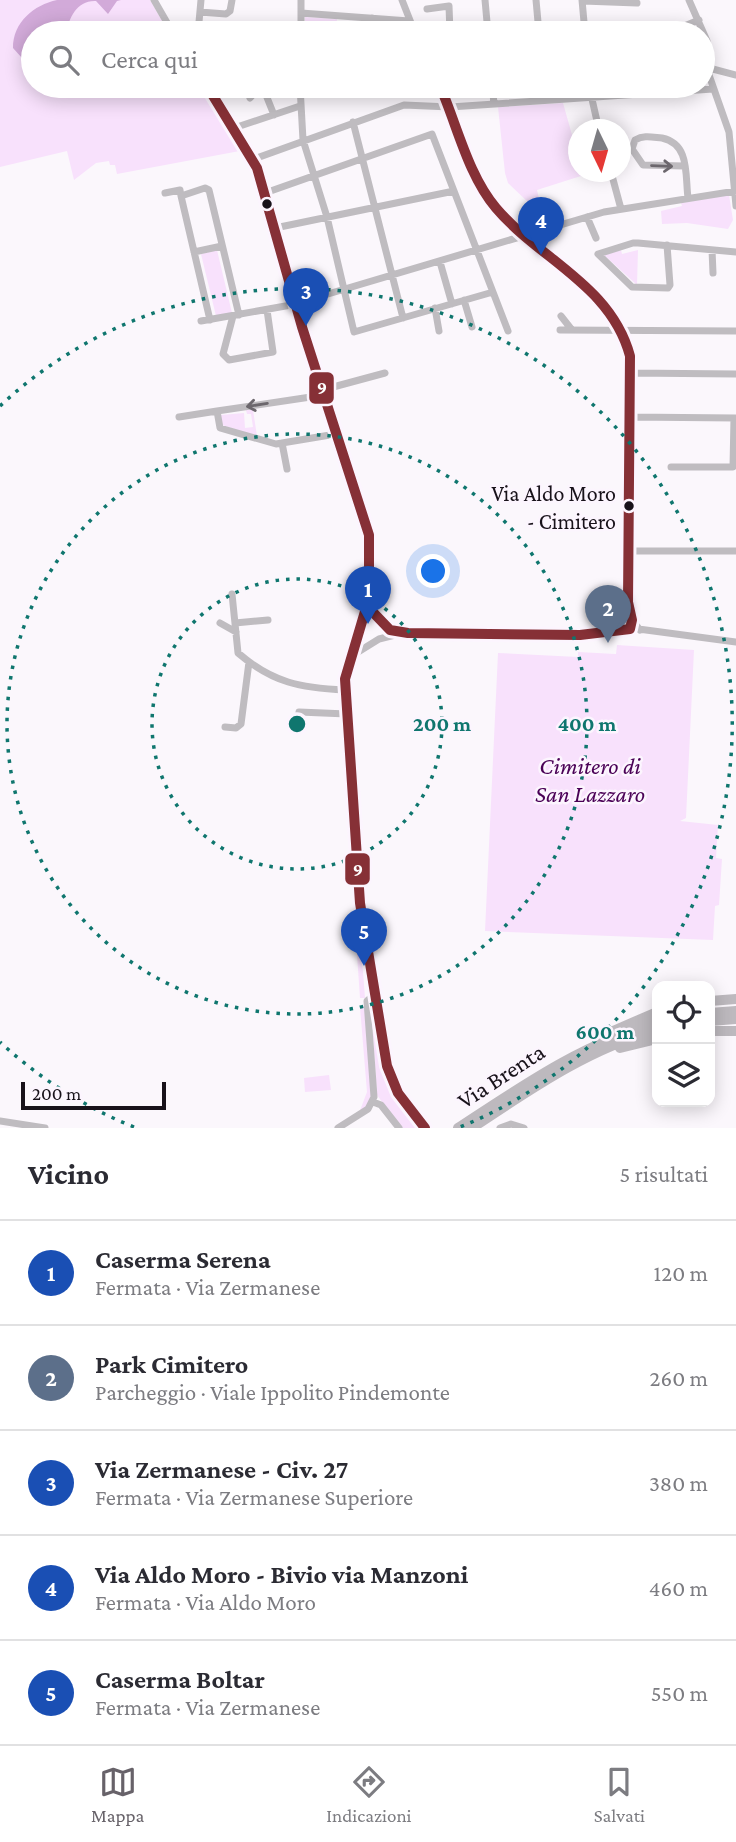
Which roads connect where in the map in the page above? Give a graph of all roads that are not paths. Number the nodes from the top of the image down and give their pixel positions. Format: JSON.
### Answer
{"nodes":[{"id":1,"x":154,"y":0,"type":"edge"},
{"id":2,"x":201,"y":0,"type":"edge"},
{"id":3,"x":232,"y":0,"type":"edge"},
{"id":4,"x":301,"y":0,"type":"edge"},
{"id":5,"x":402,"y":0,"type":"edge"},
{"id":6,"x":485,"y":0,"type":"edge"},
{"id":7,"x":536,"y":0,"type":"edge"},
{"id":8,"x":689,"y":0,"type":"edge"},
{"id":9,"x":582,"y":1,"type":"edge"},
{"id":10,"x":636,"y":2,"type":"dead end"},
{"id":11,"x":427,"y":9,"type":"dead end"},
{"id":12,"x":200,"y":12,"type":"junction"},
{"id":13,"x":302,"y":13,"type":"junction"},
{"id":14,"x":372,"y":18,"type":"junction"},
{"id":15,"x":699,"y":20,"type":"edge"},
{"id":16,"x":166,"y":21,"type":"edge"},
{"id":17,"x":199,"y":21,"type":"edge"},
{"id":18,"x":302,"y":21,"type":"edge"},
{"id":19,"x":372,"y":21,"type":"edge"},
{"id":20,"x":409,"y":21,"type":"joint"},
{"id":21,"x":450,"y":21,"type":"edge"},
{"id":22,"x":487,"y":21,"type":"edge"},
{"id":23,"x":538,"y":21,"type":"edge"},
{"id":24,"x":584,"y":21,"type":"edge"},
{"id":25,"x":715,"y":70,"type":"edge"},
{"id":26,"x":736,"y":75,"type":"edge"},
{"id":27,"x":715,"y":94,"type":"edge"},
{"id":28,"x":215,"y":98,"type":"edge"},
{"id":29,"x":267,"y":98,"type":"edge"},
{"id":30,"x":300,"y":98,"type":"edge"},
{"id":31,"x":446,"y":98,"type":"edge"},
{"id":32,"x":493,"y":98,"type":"edge"},
{"id":33,"x":574,"y":98,"type":"edge"},
{"id":34,"x":590,"y":98,"type":"edge"},
{"id":35,"x":494,"y":103,"type":"junction"},
{"id":36,"x":300,"y":106,"type":"junction"},
{"id":37,"x":450,"y":107,"type":"junction"},
{"id":38,"x":274,"y":115,"type":"junction"},
{"id":39,"x":596,"y":119,"type":"edge"},
{"id":40,"x":353,"y":122,"type":"junction"},
{"id":41,"x":234,"y":128,"type":"junction"},
{"id":42,"x":303,"y":141,"type":"junction"},
{"id":43,"x":254,"y":159,"type":"junction"},
{"id":44,"x":362,"y":160,"type":"junction"},
{"id":45,"x":684,"y":166,"type":"junction"},
{"id":46,"x":313,"y":176,"type":"junction"},
{"id":47,"x":614,"y":182,"type":"edge"},
{"id":48,"x":454,"y":191,"type":"junction"},
{"id":49,"x":735,"y":191,"type":"edge"},
{"id":50,"x":165,"y":193,"type":"dead end"},
{"id":51,"x":265,"y":193,"type":"junction"},
{"id":52,"x":181,"y":196,"type":"junction"},
{"id":53,"x":688,"y":198,"type":"junction"},
{"id":54,"x":375,"y":206,"type":"junction"},
{"id":55,"x":736,"y":206,"type":"edge"},
{"id":56,"x":621,"y":209,"type":"junction"},
{"id":57,"x":327,"y":217,"type":"junction"},
{"id":58,"x":587,"y":217,"type":"junction"},
{"id":59,"x":275,"y":228,"type":"junction"},
{"id":60,"x":527,"y":236,"type":"junction"},
{"id":61,"x":596,"y":238,"type":"dead end"},
{"id":62,"x":222,"y":246,"type":"junction"},
{"id":63,"x":667,"y":246,"type":"junction"},
{"id":64,"x":712,"y":250,"type":"junction"},
{"id":65,"x":478,"y":251,"type":"junction"},
{"id":66,"x":194,"y":252,"type":"junction"},
{"id":67,"x":736,"y":252,"type":"edge"},
{"id":68,"x":440,"y":262,"type":"junction"},
{"id":69,"x":713,"y":273,"type":"dead end"},
{"id":70,"x":393,"y":276,"type":"junction"},
{"id":71,"x":344,"y":290,"type":"junction"},
{"id":72,"x":493,"y":292,"type":"junction"},
{"id":73,"x":464,"y":300,"type":"junction"},
{"id":74,"x":452,"y":303,"type":"junction"},
{"id":75,"x":295,"y":304,"type":"junction"},
{"id":76,"x":435,"y":308,"type":"junction"},
{"id":77,"x":267,"y":310,"type":"junction"},
{"id":78,"x":236,"y":315,"type":"junction"},
{"id":79,"x":561,"y":316,"type":"dead end"},
{"id":80,"x":403,"y":318,"type":"junction"},
{"id":81,"x":472,"y":327,"type":"dead end"},
{"id":82,"x":623,"y":329,"type":"junction"},
{"id":83,"x":560,"y":330,"type":"dead end"},
{"id":84,"x":572,"y":330,"type":"junction"},
{"id":85,"x":439,"y":331,"type":"dead end"},
{"id":86,"x":508,"y":331,"type":"dead end"},
{"id":87,"x":736,"y":331,"type":"edge"},
{"id":88,"x":385,"y":373,"type":"dead end"},
{"id":89,"x":630,"y":373,"type":"junction"},
{"id":90,"x":736,"y":374,"type":"edge"},
{"id":91,"x":323,"y":393,"type":"junction"},
{"id":92,"x":217,"y":411,"type":"junction"},
{"id":93,"x":179,"y":417,"type":"dead end"},
{"id":94,"x":629,"y":417,"type":"junction"},
{"id":95,"x":735,"y":418,"type":"edge"},
{"id":96,"x":336,"y":434,"type":"junction"},
{"id":97,"x":282,"y":443,"type":"junction"},
{"id":98,"x":671,"y":467,"type":"dead end"},
{"id":99,"x":287,"y":469,"type":"dead end"},
{"id":100,"x":628,"y":551,"type":"junction"},
{"id":101,"x":736,"y":551,"type":"edge"},
{"id":102,"x":232,"y":594,"type":"dead end"},
{"id":103,"x":628,"y":602,"type":"junction"},
{"id":104,"x":368,"y":607,"type":"junction"},
{"id":105,"x":623,"y":619,"type":"junction"},
{"id":106,"x":268,"y":620,"type":"dead end"},
{"id":107,"x":220,"y":623,"type":"dead end"},
{"id":108,"x":235,"y":623,"type":"junction"},
{"id":109,"x":629,"y":626,"type":"junction"},
{"id":110,"x":617,"y":630,"type":"junction"},
{"id":111,"x":236,"y":632,"type":"junction"},
{"id":112,"x":358,"y":633,"type":"junction"},
{"id":113,"x":408,"y":633,"type":"junction"},
{"id":114,"x":376,"y":641,"type":"junction"},
{"id":115,"x":736,"y":642,"type":"edge"},
{"id":116,"x":349,"y":657,"type":"junction"},
{"id":117,"x":249,"y":662,"type":"junction"},
{"id":118,"x":345,"y":690,"type":"junction"},
{"id":119,"x":299,"y":712,"type":"dead end"},
{"id":120,"x":347,"y":714,"type":"junction"},
{"id":121,"x":225,"y":727,"type":"dead end"},
{"id":122,"x":736,"y":999,"type":"edge"},
{"id":123,"x":372,"y":1000,"type":"junction"},
{"id":124,"x":715,"y":1001,"type":"edge"},
{"id":125,"x":736,"y":1012,"type":"edge"},
{"id":126,"x":715,"y":1013,"type":"edge"},
{"id":127,"x":652,"y":1014,"type":"edge"},
{"id":128,"x":736,"y":1019,"type":"edge"},
{"id":129,"x":715,"y":1020,"type":"edge"},
{"id":130,"x":652,"y":1026,"type":"edge"},
{"id":131,"x":645,"y":1030,"type":"junction"},
{"id":132,"x":652,"y":1030,"type":"edge"},
{"id":133,"x":715,"y":1031,"type":"edge"},
{"id":134,"x":736,"y":1031,"type":"edge"},
{"id":135,"x":652,"y":1040,"type":"edge"},
{"id":136,"x":565,"y":1064,"type":"junction"},
{"id":137,"x":373,"y":1101,"type":"junction"},
{"id":138,"x":0,"y":1121,"type":"edge"},
{"id":139,"x":424,"y":1127,"type":"edge"},
{"id":140,"x":45,"y":1128,"type":"edge"},
{"id":141,"x":338,"y":1128,"type":"edge"},
{"id":142,"x":399,"y":1128,"type":"edge"},
{"id":143,"x":458,"y":1128,"type":"edge"},
{"id":144,"x":472,"y":1128,"type":"edge"},
{"id":145,"x":500,"y":1128,"type":"edge"},
{"id":146,"x":524,"y":1128,"type":"edge"}],
"edges":[{"from":1,"to":16,"type":"street"},
{"from":2,"to":12,"type":"street"},
{"from":3,"to":12,"type":"street"},
{"from":4,"to":13,"type":"street"},
{"from":5,"to":20,"type":"street"},
{"from":6,"to":22,"type":"street"},
{"from":7,"to":23,"type":"street"},
{"from":8,"to":15,"type":"street"},
{"from":9,"to":10,"type":"street"},
{"from":9,"to":24,"type":"street"},
{"from":11,"to":21,"type":"street"},
{"from":12,"to":17,"type":"street"},
{"from":13,"to":14,"type":"street"},
{"from":13,"to":18,"type":"street"},
{"from":14,"to":19,"type":"street"},
{"from":14,"to":20,"type":"street"},
{"from":25,"to":26,"type":"street"},
{"from":27,"to":49,"type":"street"},
{"from":28,"to":41,"type":"street"},
{"from":29,"to":38,"type":"street"},
{"from":30,"to":36,"type":"street"},
{"from":31,"to":37,"type":"street"},
{"from":32,"to":35,"type":"street"},
{"from":33,"to":35,"type":"street"},
{"from":34,"to":39,"type":"street"},
{"from":35,"to":37,"type":"street"},
{"from":36,"to":38,"type":"street"},
{"from":36,"to":42,"type":"street"},
{"from":37,"to":40,"type":"street"},
{"from":37,"to":60,"type":"street"},
{"from":38,"to":41,"type":"street"},
{"from":40,"to":42,"type":"street"},
{"from":40,"to":44,"type":"street"},
{"from":41,"to":43,"type":"street"},
{"from":42,"to":43,"type":"street"},
{"from":42,"to":46,"type":"street"},
{"from":43,"to":51,"type":"street"},
{"from":44,"to":46,"type":"street"},
{"from":44,"to":48,"type":"street"},
{"from":44,"to":54,"type":"street"},
{"from":45,"to":45,"type":"street","one_way":true},
{"from":45,"to":53,"type":"street"},
{"from":46,"to":51,"type":"street"},
{"from":46,"to":57,"type":"street"},
{"from":47,"to":56,"type":"street"},
{"from":48,"to":54,"type":"street"},
{"from":48,"to":65,"type":"street"},
{"from":49,"to":53,"type":"street"},
{"from":49,"to":55,"type":"street"},
{"from":50,"to":52,"type":"street"},
{"from":51,"to":59,"type":"street"},
{"from":52,"to":62,"type":"street"},
{"from":52,"to":66,"type":"street"},
{"from":53,"to":56,"type":"street"},
{"from":54,"to":57,"type":"street"},
{"from":54,"to":70,"type":"street"},
{"from":56,"to":58,"type":"street"},
{"from":57,"to":59,"type":"street"},
{"from":57,"to":71,"type":"street"},
{"from":58,"to":60,"type":"street"},
{"from":58,"to":61,"type":"street"},
{"from":59,"to":75,"type":"street"},
{"from":60,"to":65,"type":"street"},
{"from":60,"to":82,"type":"street"},
{"from":62,"to":66,"type":"street"},
{"from":62,"to":78,"type":"street"},
{"from":63,"to":63,"type":"street"},
{"from":63,"to":64,"type":"street"},
{"from":64,"to":67,"type":"street"},
{"from":64,"to":69,"type":"street"},
{"from":65,"to":68,"type":"street"},
{"from":65,"to":72,"type":"street"},
{"from":66,"to":78,"type":"street"},
{"from":68,"to":70,"type":"street"},
{"from":68,"to":74,"type":"street"},
{"from":70,"to":71,"type":"street"},
{"from":70,"to":80,"type":"street"},
{"from":71,"to":75,"type":"street"},
{"from":71,"to":80,"type":"street"},
{"from":72,"to":73,"type":"street"},
{"from":72,"to":86,"type":"street"},
{"from":73,"to":74,"type":"street"},
{"from":73,"to":81,"type":"street"},
{"from":74,"to":76,"type":"street"},
{"from":75,"to":77,"type":"street"},
{"from":75,"to":91,"type":"street"},
{"from":76,"to":80,"type":"street"},
{"from":76,"to":85,"type":"street"},
{"from":77,"to":78,"type":"street"},
{"from":77,"to":78,"type":"street"},
{"from":79,"to":84,"type":"street"},
{"from":82,"to":84,"type":"street"},
{"from":82,"to":87,"type":"street"},
{"from":82,"to":89,"type":"street"},
{"from":83,"to":84,"type":"street"},
{"from":88,"to":91,"type":"street"},
{"from":89,"to":90,"type":"street"},
{"from":89,"to":94,"type":"street"},
{"from":91,"to":92,"type":"street","one_way":true},
{"from":91,"to":96,"type":"street"},
{"from":92,"to":93,"type":"street"},
{"from":92,"to":97,"type":"street"},
{"from":94,"to":95,"type":"street"},
{"from":94,"to":100,"type":"street"},
{"from":95,"to":98,"type":"street"},
{"from":96,"to":97,"type":"street"},
{"from":96,"to":104,"type":"street"},
{"from":97,"to":99,"type":"street"},
{"from":100,"to":101,"type":"street"},
{"from":100,"to":103,"type":"street"},
{"from":102,"to":108,"type":"street"},
{"from":103,"to":105,"type":"street"},
{"from":103,"to":109,"type":"street"},
{"from":104,"to":112,"type":"street"},
{"from":104,"to":113,"type":"street"},
{"from":105,"to":109,"type":"street"},
{"from":105,"to":110,"type":"street"},
{"from":106,"to":108,"type":"street"},
{"from":107,"to":111,"type":"street"},
{"from":108,"to":111,"type":"street"},
{"from":109,"to":110,"type":"street"},
{"from":109,"to":115,"type":"street"},
{"from":110,"to":113,"type":"street"},
{"from":111,"to":117,"type":"street"},
{"from":112,"to":114,"type":"street"},
{"from":112,"to":116,"type":"street"},
{"from":113,"to":114,"type":"street"},
{"from":114,"to":116,"type":"street"},
{"from":116,"to":118,"type":"street"},
{"from":117,"to":118,"type":"street"},
{"from":117,"to":121,"type":"street"},
{"from":118,"to":120,"type":"street"},
{"from":119,"to":120,"type":"street"},
{"from":120,"to":123,"type":"street"},
{"from":122,"to":124,"type":"highway"},
{"from":123,"to":137,"type":"street"},
{"from":123,"to":139,"type":"street"},
{"from":125,"to":126,"type":"highway"},
{"from":127,"to":136,"type":"highway"},
{"from":128,"to":129,"type":"highway"},
{"from":130,"to":131,"type":"highway"},
{"from":131,"to":132,"type":"highway"},
{"from":131,"to":136,"type":"highway","name":"Via Brenta"},
{"from":133,"to":134,"type":"highway"},
{"from":135,"to":136,"type":"highway"},
{"from":136,"to":143,"type":"highway","name":"Via Brenta"},
{"from":136,"to":144,"type":"highway","name":"Via Brenta"},
{"from":137,"to":141,"type":"street"},
{"from":137,"to":142,"type":"street"},
{"from":138,"to":140,"type":"street"},
{"from":145,"to":146,"type":"street"}]}
